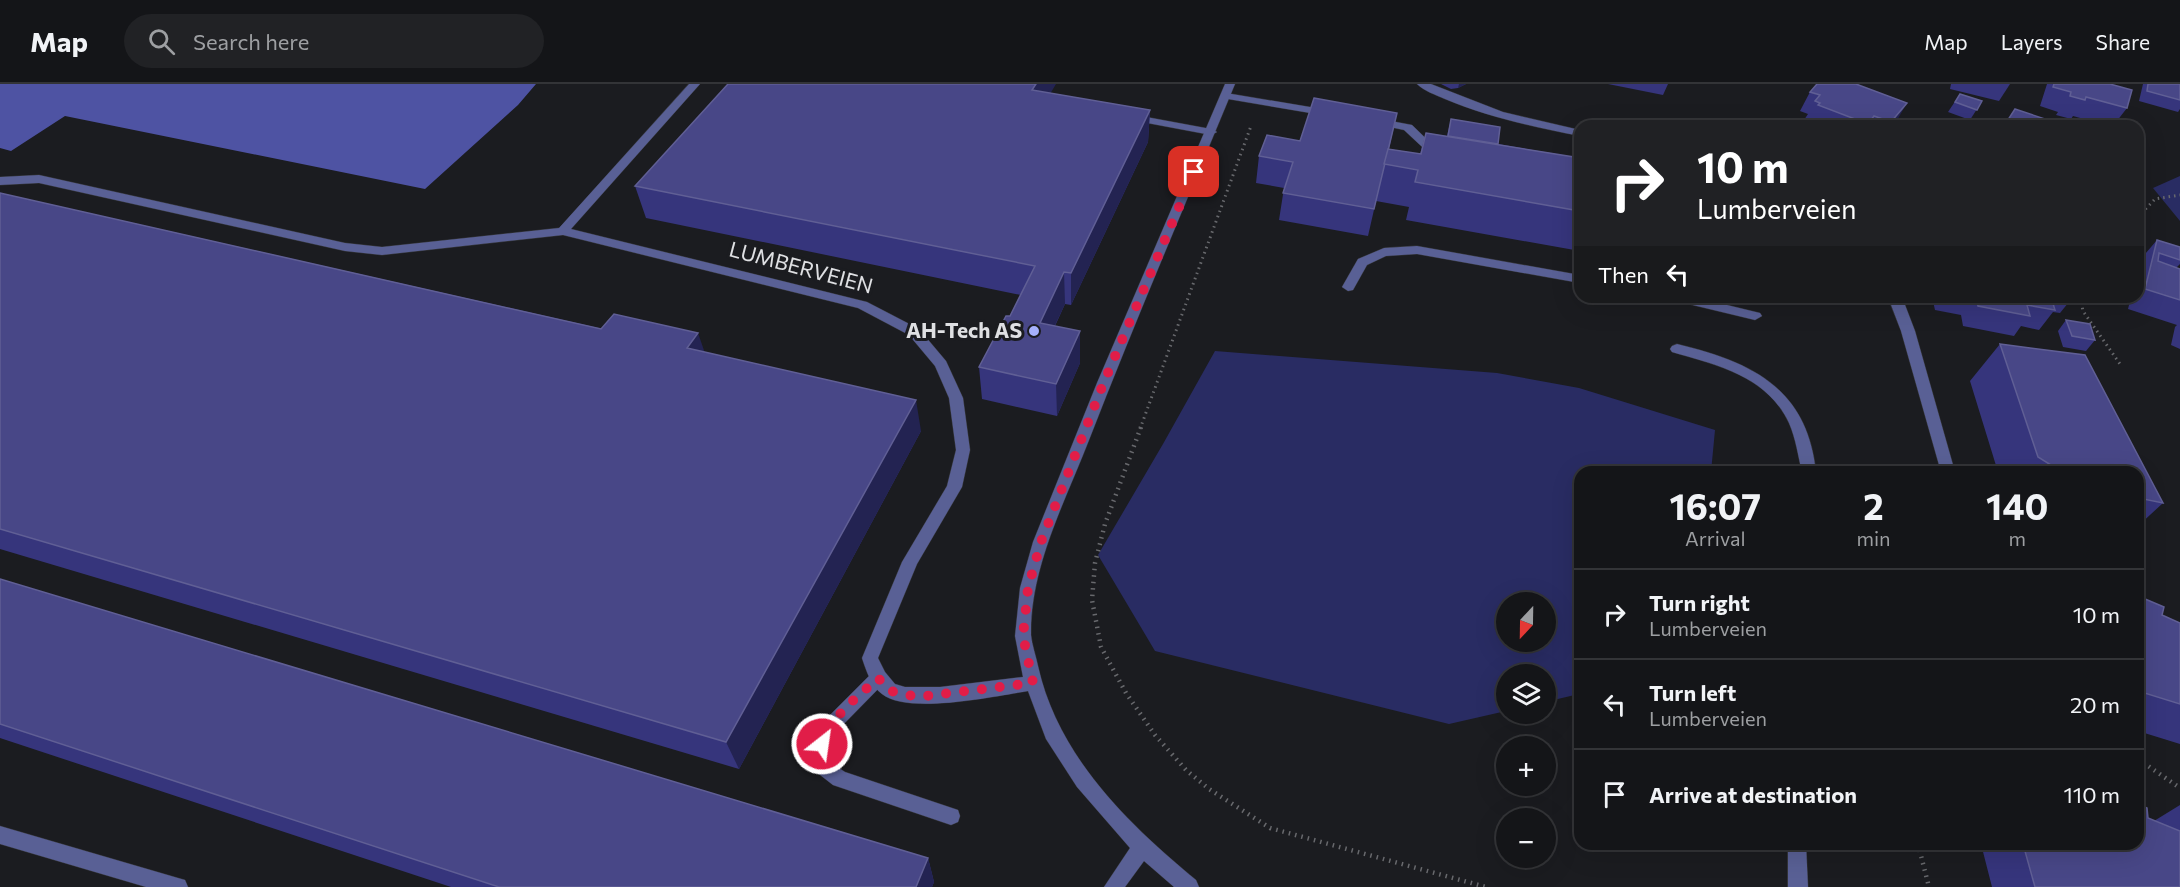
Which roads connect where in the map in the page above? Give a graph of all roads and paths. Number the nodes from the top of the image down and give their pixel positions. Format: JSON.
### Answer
{"nodes":[{"id":1,"x":695,"y":84,"type":"edge"},
{"id":2,"x":1422,"y":84,"type":"edge"},
{"id":3,"x":1228,"y":90,"type":"edge"},
{"id":4,"x":1260,"y":100,"type":"junction"},
{"id":5,"x":1121,"y":116,"type":"edge"},
{"id":6,"x":1342,"y":116,"type":"edge"},
{"id":7,"x":1364,"y":119,"type":"edge"},
{"id":8,"x":1211,"y":132,"type":"junction"},
{"id":9,"x":1574,"y":132,"type":"edge"},
{"id":10,"x":1449,"y":158,"type":"edge"},
{"id":11,"x":0,"y":181,"type":"edge"},
{"id":12,"x":2180,"y":195,"type":"edge"},
{"id":13,"x":2144,"y":211,"type":"edge"},
{"id":14,"x":563,"y":231,"type":"junction"},
{"id":15,"x":1574,"y":278,"type":"edge"},
{"id":16,"x":1348,"y":287,"type":"dead end"},
{"id":17,"x":1701,"y":303,"type":"edge"},
{"id":18,"x":1897,"y":303,"type":"edge"},
{"id":19,"x":2081,"y":303,"type":"edge"},
{"id":20,"x":1755,"y":316,"type":"dead end"},
{"id":21,"x":1677,"y":349,"type":"dead end"},
{"id":22,"x":2120,"y":364,"type":"dead end"},
{"id":23,"x":1808,"y":466,"type":"edge"},
{"id":24,"x":1946,"y":466,"type":"edge"},
{"id":25,"x":878,"y":678,"type":"junction"},
{"id":26,"x":1033,"y":683,"type":"junction"},
{"id":27,"x":2144,"y":763,"type":"edge"},
{"id":28,"x":2180,"y":788,"type":"edge"},
{"id":29,"x":951,"y":816,"type":"dead end"},
{"id":30,"x":0,"y":835,"type":"edge"},
{"id":31,"x":1142,"y":847,"type":"junction"},
{"id":32,"x":1797,"y":850,"type":"edge"},
{"id":33,"x":1920,"y":850,"type":"edge"},
{"id":34,"x":178,"y":887,"type":"edge"},
{"id":35,"x":1114,"y":887,"type":"edge"},
{"id":36,"x":1189,"y":887,"type":"edge"},
{"id":37,"x":1486,"y":887,"type":"edge"},
{"id":38,"x":1798,"y":887,"type":"edge"},
{"id":39,"x":1929,"y":887,"type":"edge"}],
"edges":[{"from":1,"to":14,"type":"street"},
{"from":2,"to":9,"type":"street"},
{"from":3,"to":4,"type":"street"},
{"from":3,"to":8,"type":"street"},
{"from":4,"to":6,"type":"street"},
{"from":4,"to":37,"type":"path"},
{"from":5,"to":8,"type":"street"},
{"from":7,"to":10,"type":"street"},
{"from":8,"to":26,"type":"street"},
{"from":11,"to":14,"type":"street"},
{"from":12,"to":13,"type":"path"},
{"from":14,"to":25,"type":"street","name":"LUMBERVEIEN"},
{"from":15,"to":16,"type":"street"},
{"from":17,"to":20,"type":"street"},
{"from":18,"to":24,"type":"street"},
{"from":19,"to":22,"type":"path"},
{"from":21,"to":23,"type":"street"},
{"from":25,"to":26,"type":"street"},
{"from":25,"to":29,"type":"street"},
{"from":26,"to":31,"type":"street"},
{"from":27,"to":28,"type":"path"},
{"from":30,"to":34,"type":"street"},
{"from":31,"to":35,"type":"street"},
{"from":31,"to":36,"type":"street"},
{"from":32,"to":38,"type":"street"},
{"from":33,"to":39,"type":"path"}]}
